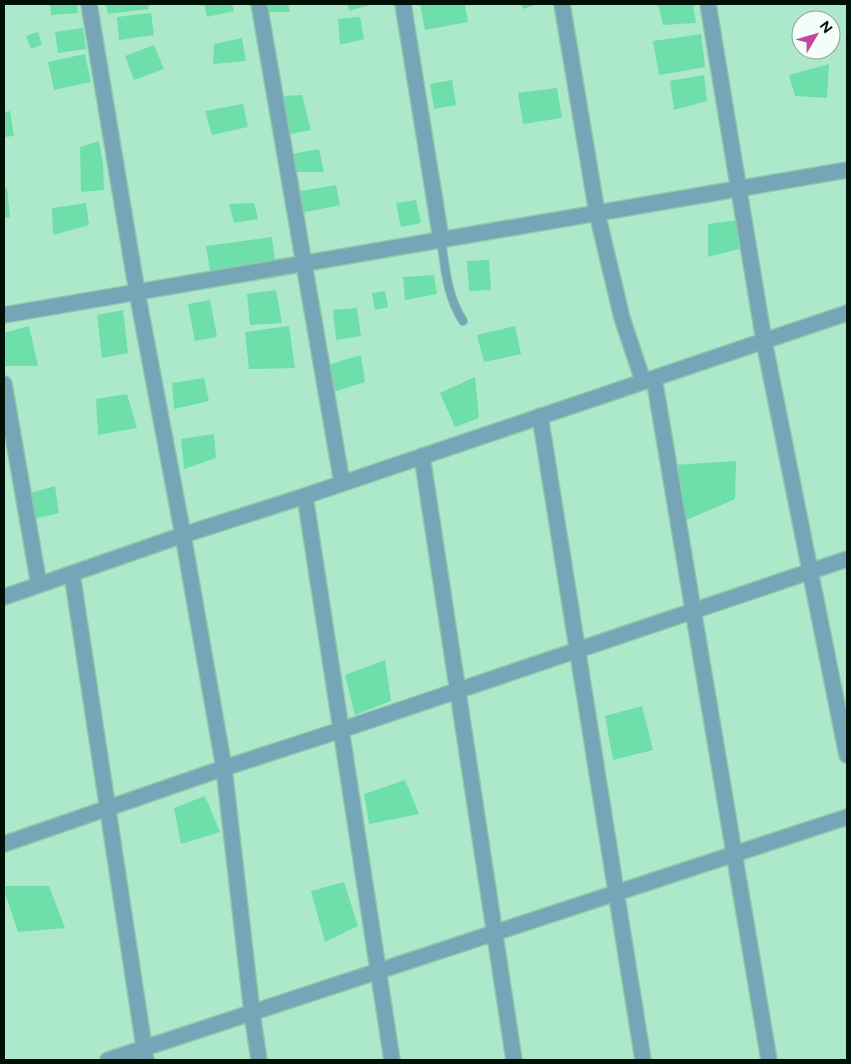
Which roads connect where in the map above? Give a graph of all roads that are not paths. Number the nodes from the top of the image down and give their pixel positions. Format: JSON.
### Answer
{"nodes":[{"id":1,"x":89,"y":4,"type":"edge"},
{"id":2,"x":259,"y":4,"type":"edge"},
{"id":3,"x":403,"y":4,"type":"edge"},
{"id":4,"x":562,"y":4,"type":"edge"},
{"id":5,"x":708,"y":4,"type":"edge"},
{"id":6,"x":847,"y":170,"type":"edge"},
{"id":7,"x":739,"y":188,"type":"junction"},
{"id":8,"x":597,"y":213,"type":"junction"},
{"id":9,"x":441,"y":240,"type":"junction"},
{"id":10,"x":304,"y":263,"type":"junction"},
{"id":11,"x":137,"y":292,"type":"junction"},
{"id":12,"x":847,"y":313,"type":"edge"},
{"id":13,"x":4,"y":315,"type":"edge"},
{"id":14,"x":463,"y":321,"type":"dead end"},
{"id":15,"x":764,"y":340,"type":"junction"},
{"id":16,"x":649,"y":380,"type":"junction"},
{"id":17,"x":4,"y":384,"type":"edge"},
{"id":18,"x":540,"y":416,"type":"junction"},
{"id":19,"x":422,"y":456,"type":"junction"},
{"id":20,"x":342,"y":483,"type":"junction"},
{"id":21,"x":305,"y":496,"type":"junction"},
{"id":22,"x":182,"y":535,"type":"junction"},
{"id":23,"x":847,"y":558,"type":"edge"},
{"id":24,"x":810,"y":571,"type":"junction"},
{"id":25,"x":72,"y":574,"type":"junction"},
{"id":26,"x":39,"y":585,"type":"junction"},
{"id":27,"x":4,"y":597,"type":"edge"},
{"id":28,"x":693,"y":611,"type":"junction"},
{"id":29,"x":578,"y":650,"type":"junction"},
{"id":30,"x":457,"y":690,"type":"junction"},
{"id":31,"x":341,"y":730,"type":"junction"},
{"id":32,"x":847,"y":755,"type":"edge"},
{"id":33,"x":224,"y":768,"type":"junction"},
{"id":34,"x":107,"y":809,"type":"junction"},
{"id":35,"x":847,"y":817,"type":"edge"},
{"id":36,"x":4,"y":844,"type":"edge"},
{"id":37,"x":734,"y":854,"type":"junction"},
{"id":38,"x":617,"y":893,"type":"junction"},
{"id":39,"x":494,"y":933,"type":"junction"},
{"id":40,"x":378,"y":971,"type":"junction"},
{"id":41,"x":252,"y":1013,"type":"junction"},
{"id":42,"x":145,"y":1054,"type":"edge"},
{"id":43,"x":108,"y":1060,"type":"edge"},
{"id":44,"x":259,"y":1060,"type":"edge"},
{"id":45,"x":392,"y":1060,"type":"edge"},
{"id":46,"x":514,"y":1060,"type":"edge"},
{"id":47,"x":643,"y":1060,"type":"edge"},
{"id":48,"x":768,"y":1060,"type":"edge"}],
"edges":[{"from":1,"to":11,"type":"street"},
{"from":2,"to":10,"type":"street"},
{"from":3,"to":9,"type":"street"},
{"from":4,"to":8,"type":"street"},
{"from":5,"to":7,"type":"street"},
{"from":6,"to":7,"type":"street"},
{"from":7,"to":8,"type":"street"},
{"from":7,"to":15,"type":"street"},
{"from":8,"to":9,"type":"street"},
{"from":8,"to":16,"type":"street"},
{"from":9,"to":10,"type":"street"},
{"from":9,"to":14,"type":"lane"},
{"from":10,"to":11,"type":"street"},
{"from":10,"to":20,"type":"street"},
{"from":11,"to":13,"type":"street"},
{"from":11,"to":22,"type":"street"},
{"from":12,"to":15,"type":"street"},
{"from":15,"to":16,"type":"street"},
{"from":15,"to":24,"type":"street"},
{"from":16,"to":18,"type":"street"},
{"from":16,"to":28,"type":"street"},
{"from":17,"to":26,"type":"street"},
{"from":18,"to":19,"type":"street"},
{"from":18,"to":29,"type":"street"},
{"from":19,"to":20,"type":"street"},
{"from":19,"to":30,"type":"street"},
{"from":20,"to":21,"type":"street"},
{"from":21,"to":22,"type":"street"},
{"from":21,"to":31,"type":"street"},
{"from":22,"to":25,"type":"street"},
{"from":22,"to":33,"type":"street"},
{"from":23,"to":24,"type":"street"},
{"from":24,"to":28,"type":"street"},
{"from":24,"to":32,"type":"street"},
{"from":25,"to":26,"type":"street"},
{"from":25,"to":34,"type":"street"},
{"from":26,"to":27,"type":"street"},
{"from":28,"to":29,"type":"street"},
{"from":28,"to":37,"type":"street"},
{"from":29,"to":30,"type":"street"},
{"from":29,"to":38,"type":"street"},
{"from":30,"to":31,"type":"street"},
{"from":30,"to":39,"type":"street"},
{"from":31,"to":33,"type":"street"},
{"from":31,"to":40,"type":"street"},
{"from":33,"to":34,"type":"street"},
{"from":33,"to":41,"type":"street"},
{"from":34,"to":36,"type":"street"},
{"from":34,"to":42,"type":"street"},
{"from":35,"to":37,"type":"street"},
{"from":37,"to":38,"type":"street"},
{"from":37,"to":48,"type":"street"},
{"from":38,"to":39,"type":"street"},
{"from":38,"to":47,"type":"street"},
{"from":39,"to":40,"type":"street"},
{"from":39,"to":46,"type":"street"},
{"from":40,"to":41,"type":"street"},
{"from":40,"to":45,"type":"street"},
{"from":41,"to":42,"type":"street"},
{"from":41,"to":44,"type":"street"},
{"from":42,"to":43,"type":"street"}]}
